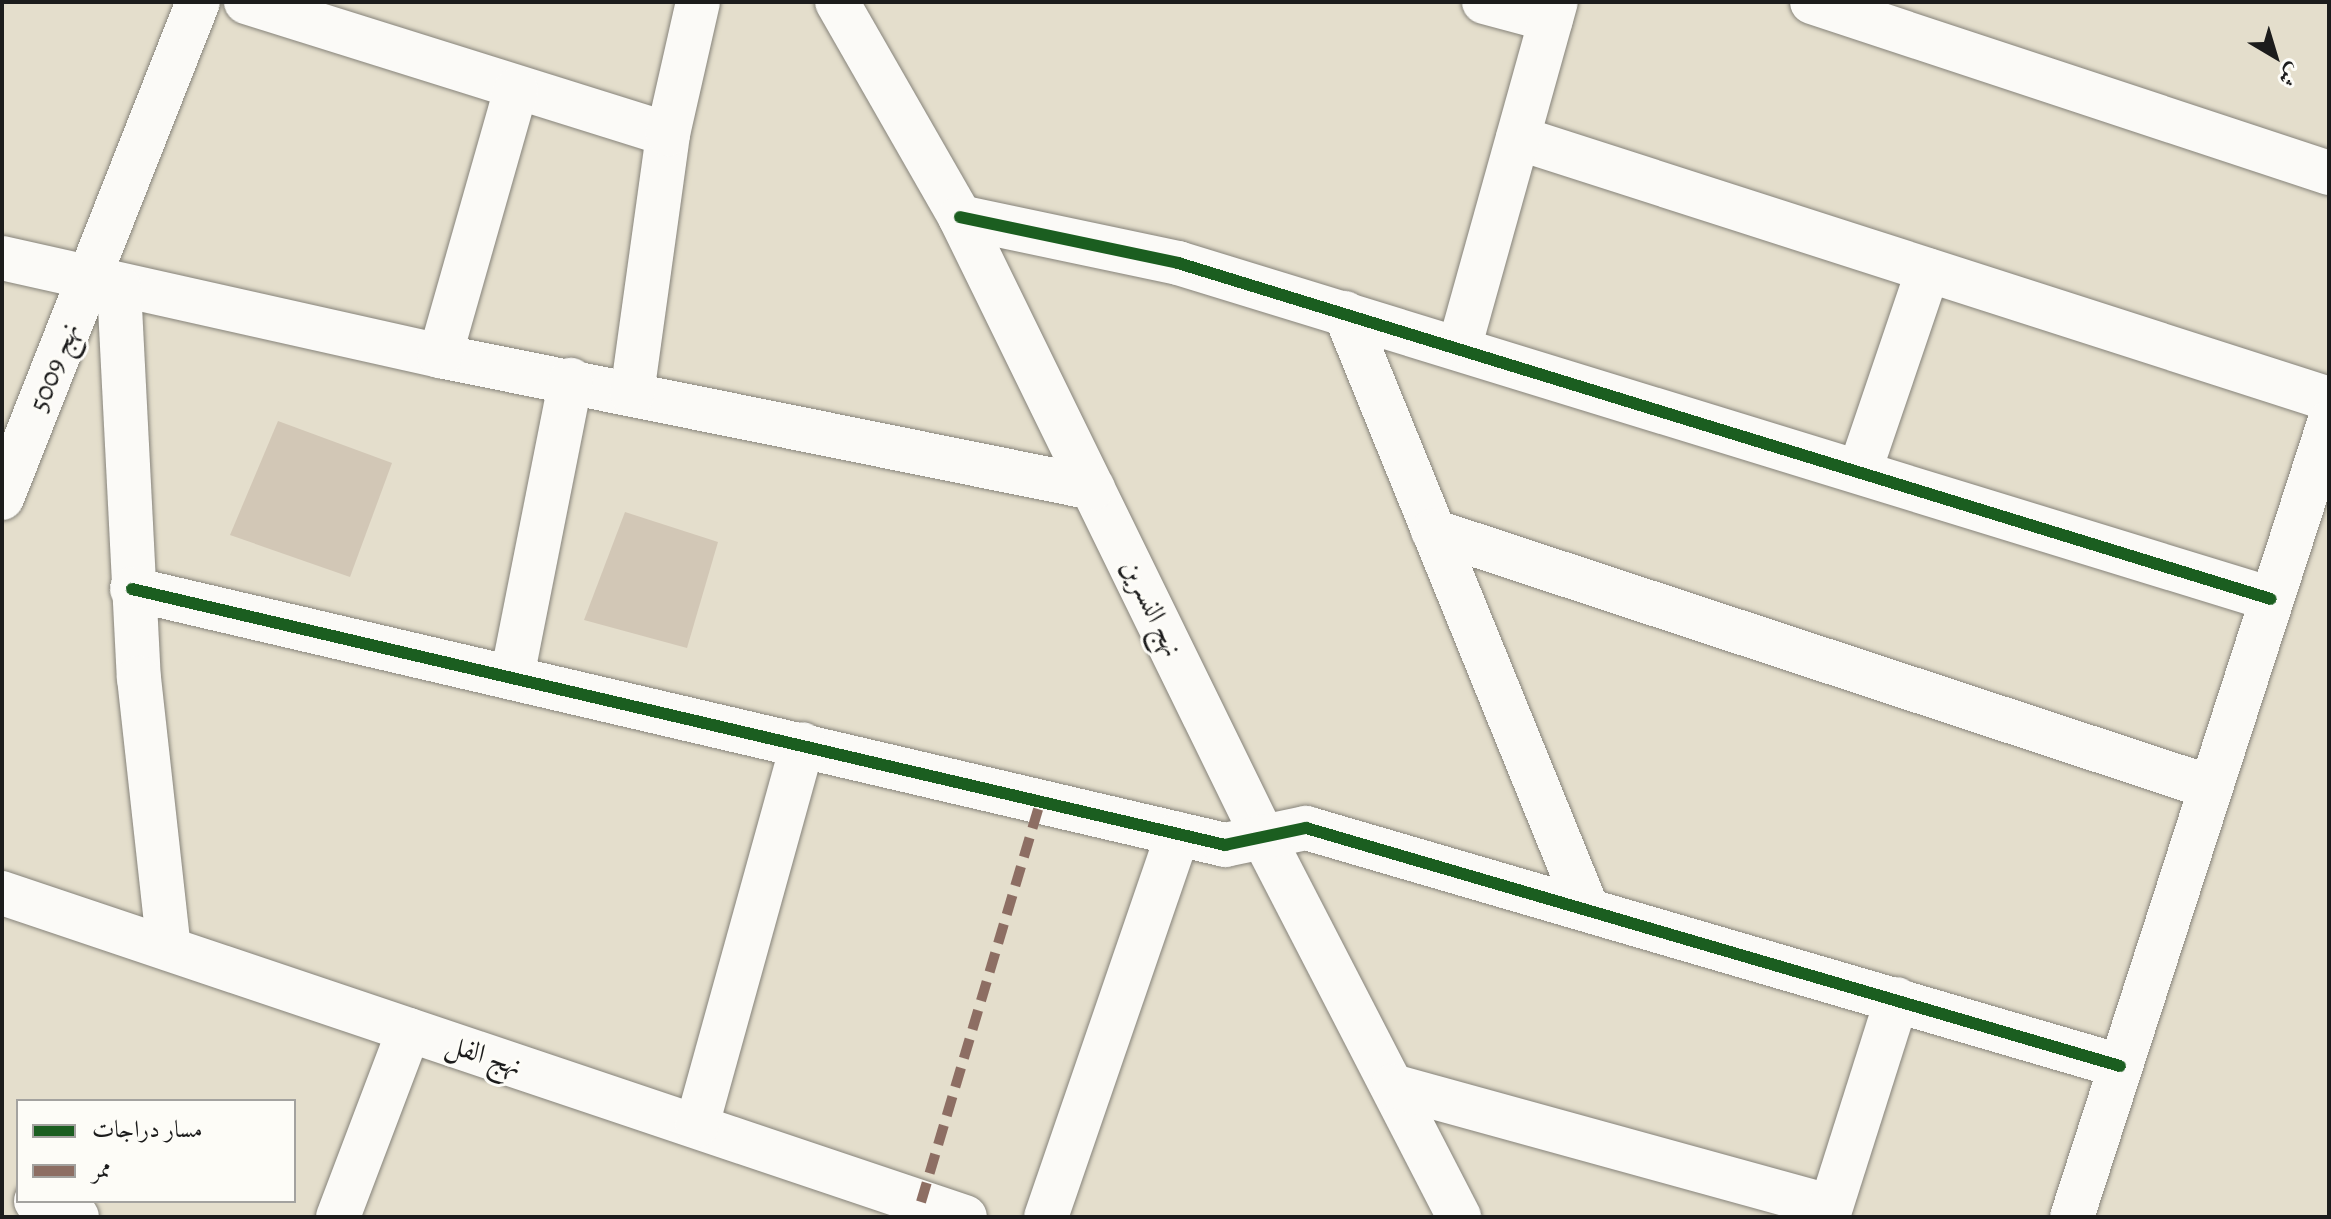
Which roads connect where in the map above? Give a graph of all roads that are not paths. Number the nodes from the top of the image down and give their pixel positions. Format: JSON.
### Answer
{"nodes":[{"id":1,"x":198,"y":2,"type":"edge"},
{"id":2,"x":246,"y":2,"type":"edge"},
{"id":3,"x":698,"y":2,"type":"edge"},
{"id":4,"x":837,"y":2,"type":"edge"},
{"id":5,"x":1484,"y":2,"type":"edge"},
{"id":6,"x":1812,"y":2,"type":"edge"},
{"id":7,"x":1553,"y":11,"type":"edge"},
{"id":8,"x":516,"y":90,"type":"junction"},
{"id":9,"x":668,"y":134,"type":"junction"},
{"id":10,"x":1518,"y":138,"type":"junction"},
{"id":11,"x":2329,"y":173,"type":"edge"},
{"id":12,"x":960,"y":217,"type":"junction"},
{"id":13,"x":2,"y":258,"type":"edge"},
{"id":14,"x":1928,"y":270,"type":"junction"},
{"id":15,"x":103,"y":283,"type":"junction"},
{"id":16,"x":1345,"y":313,"type":"junction"},
{"id":17,"x":1460,"y":345,"type":"junction"},
{"id":18,"x":440,"y":356,"type":"junction"},
{"id":19,"x":571,"y":380,"type":"junction"},
{"id":20,"x":632,"y":394,"type":"junction"},
{"id":21,"x":2329,"y":399,"type":"edge"},
{"id":22,"x":2329,"y":423,"type":"edge"},
{"id":23,"x":1860,"y":470,"type":"junction"},
{"id":24,"x":1093,"y":488,"type":"junction"},
{"id":25,"x":2,"y":498,"type":"edge"},
{"id":26,"x":2318,"y":498,"type":"edge"},
{"id":27,"x":1433,"y":531,"type":"junction"},
{"id":28,"x":132,"y":589,"type":"junction"},
{"id":29,"x":2271,"y":599,"type":"junction"},
{"id":30,"x":512,"y":677,"type":"junction"},
{"id":31,"x":803,"y":744,"type":"junction"},
{"id":32,"x":2210,"y":787,"type":"junction"},
{"id":33,"x":1178,"y":834,"type":"junction"},
{"id":34,"x":1263,"y":837,"type":"junction"},
{"id":35,"x":2,"y":893,"type":"edge"},
{"id":36,"x":1586,"y":906,"type":"junction"},
{"id":37,"x":169,"y":948,"type":"junction"},
{"id":38,"x":1897,"y":999,"type":"junction"},
{"id":39,"x":409,"y":1030,"type":"junction"},
{"id":40,"x":2120,"y":1066,"type":"junction"},
{"id":41,"x":1393,"y":1086,"type":"junction"},
{"id":42,"x":697,"y":1125,"type":"junction"},
{"id":43,"x":41,"y":1203,"type":"edge"},
{"id":44,"x":1829,"y":1212,"type":"edge"},
{"id":45,"x":77,"y":1217,"type":"edge"},
{"id":46,"x":338,"y":1217,"type":"edge"},
{"id":47,"x":965,"y":1217,"type":"edge"},
{"id":48,"x":1046,"y":1217,"type":"edge"},
{"id":49,"x":1459,"y":1217,"type":"edge"},
{"id":50,"x":2072,"y":1217,"type":"edge"}],
"edges":[{"from":1,"to":15,"type":"street","name":"نهج 5009"},
{"from":2,"to":8,"type":"street"},
{"from":3,"to":9,"type":"street"},
{"from":4,"to":12,"type":"street","name":"نهج النسرين"},
{"from":5,"to":7,"type":"street"},
{"from":6,"to":11,"type":"street"},
{"from":7,"to":10,"type":"street"},
{"from":8,"to":9,"type":"street"},
{"from":8,"to":18,"type":"street"},
{"from":9,"to":20,"type":"street"},
{"from":10,"to":14,"type":"street"},
{"from":10,"to":17,"type":"street"},
{"from":12,"to":16,"type":"street"},
{"from":12,"to":24,"type":"street","name":"نهج النسرين"},
{"from":13,"to":15,"type":"street"},
{"from":14,"to":21,"type":"street"},
{"from":14,"to":23,"type":"street"},
{"from":15,"to":18,"type":"street"},
{"from":15,"to":25,"type":"street","name":"نهج 5009"},
{"from":15,"to":28,"type":"street"},
{"from":16,"to":17,"type":"street"},
{"from":16,"to":27,"type":"street"},
{"from":17,"to":23,"type":"street"},
{"from":18,"to":19,"type":"street"},
{"from":19,"to":20,"type":"street"},
{"from":19,"to":30,"type":"street"},
{"from":20,"to":24,"type":"street"},
{"from":22,"to":26,"type":"street"},
{"from":23,"to":29,"type":"street"},
{"from":24,"to":34,"type":"street","name":"نهج النسرين"},
{"from":26,"to":29,"type":"street"},
{"from":27,"to":32,"type":"street"},
{"from":27,"to":36,"type":"street"},
{"from":28,"to":30,"type":"street"},
{"from":28,"to":37,"type":"street"},
{"from":29,"to":32,"type":"street"},
{"from":30,"to":31,"type":"street"},
{"from":31,"to":33,"type":"street"},
{"from":31,"to":42,"type":"street"},
{"from":32,"to":40,"type":"street"},
{"from":33,"to":34,"type":"street"},
{"from":33,"to":48,"type":"street"},
{"from":34,"to":36,"type":"street"},
{"from":34,"to":41,"type":"street","name":"نهج النسرين"},
{"from":35,"to":37,"type":"street","name":"نهج الفل"},
{"from":36,"to":38,"type":"street"},
{"from":37,"to":39,"type":"street","name":"نهج الفل"},
{"from":38,"to":40,"type":"street"},
{"from":38,"to":44,"type":"street"},
{"from":39,"to":42,"type":"street","name":"نهج الفل"},
{"from":39,"to":46,"type":"street"},
{"from":40,"to":50,"type":"street"},
{"from":41,"to":44,"type":"street"},
{"from":41,"to":49,"type":"street","name":"نهج النسرين"},
{"from":42,"to":47,"type":"street","name":"نهج الفل"},
{"from":43,"to":45,"type":"street"}]}
